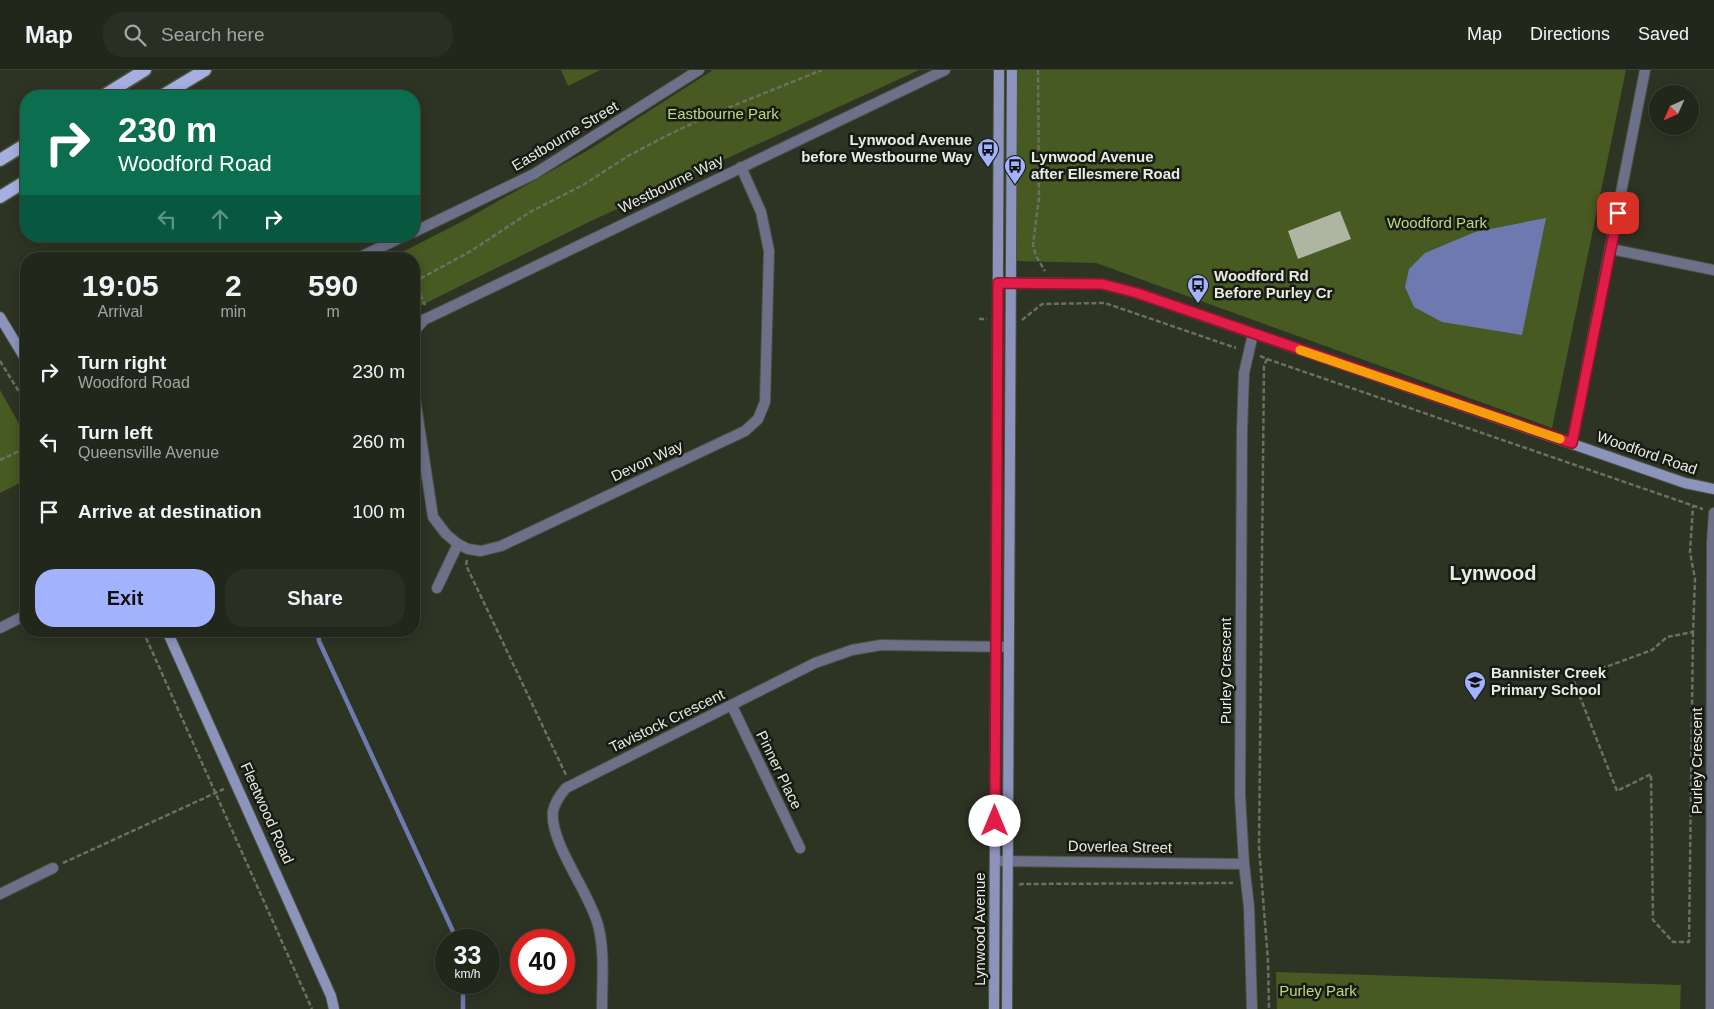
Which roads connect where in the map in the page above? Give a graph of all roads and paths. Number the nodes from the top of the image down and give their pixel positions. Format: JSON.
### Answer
{"nodes":[{"id":1,"x":145,"y":70,"type":"edge"},
{"id":2,"x":205,"y":70,"type":"edge"},
{"id":3,"x":699,"y":70,"type":"edge"},
{"id":4,"x":822,"y":70,"type":"edge"},
{"id":5,"x":945,"y":70,"type":"edge"},
{"id":6,"x":999,"y":70,"type":"edge"},
{"id":7,"x":1012,"y":70,"type":"edge"},
{"id":8,"x":1038,"y":70,"type":"edge"},
{"id":9,"x":1645,"y":70,"type":"edge"},
{"id":10,"x":113,"y":90,"type":"edge"},
{"id":11,"x":172,"y":90,"type":"edge"},
{"id":12,"x":20,"y":148,"type":"edge"},
{"id":13,"x":0,"y":160,"type":"edge"},
{"id":14,"x":741,"y":166,"type":"junction"},
{"id":15,"x":20,"y":185,"type":"edge"},
{"id":16,"x":0,"y":197,"type":"edge"},
{"id":17,"x":420,"y":229,"type":"edge"},
{"id":18,"x":391,"y":242,"type":"edge"},
{"id":19,"x":1611,"y":249,"type":"junction"},
{"id":20,"x":371,"y":252,"type":"edge"},
{"id":21,"x":1714,"y":270,"type":"edge"},
{"id":22,"x":420,"y":278,"type":"edge"},
{"id":23,"x":1010,"y":282,"type":"junction"},
{"id":24,"x":998,"y":283,"type":"junction"},
{"id":25,"x":1046,"y":283,"type":"junction"},
{"id":26,"x":420,"y":294,"type":"edge"},
{"id":27,"x":0,"y":317,"type":"edge"},
{"id":28,"x":430,"y":317,"type":"junction"},
{"id":29,"x":420,"y":324,"type":"edge"},
{"id":30,"x":1253,"y":334,"type":"junction"},
{"id":31,"x":20,"y":350,"type":"edge"},
{"id":32,"x":1248,"y":352,"type":"junction"},
{"id":33,"x":1267,"y":359,"type":"junction"},
{"id":34,"x":0,"y":361,"type":"edge"},
{"id":35,"x":20,"y":393,"type":"edge"},
{"id":36,"x":420,"y":431,"type":"edge"},
{"id":37,"x":1572,"y":443,"type":"junction"},
{"id":38,"x":20,"y":451,"type":"edge"},
{"id":39,"x":0,"y":460,"type":"edge"},
{"id":40,"x":1714,"y":489,"type":"edge"},
{"id":41,"x":1693,"y":506,"type":"junction"},
{"id":42,"x":1711,"y":512,"type":"edge"},
{"id":43,"x":458,"y":544,"type":"junction"},
{"id":44,"x":468,"y":549,"type":"junction"},
{"id":45,"x":437,"y":588,"type":"dead end"},
{"id":46,"x":20,"y":618,"type":"edge"},
{"id":47,"x":0,"y":628,"type":"edge"},
{"id":48,"x":1693,"y":632,"type":"junction"},
{"id":49,"x":146,"y":637,"type":"edge"},
{"id":50,"x":170,"y":637,"type":"edge"},
{"id":51,"x":996,"y":647,"type":"junction"},
{"id":52,"x":1009,"y":647,"type":"junction"},
{"id":53,"x":732,"y":706,"type":"junction"},
{"id":54,"x":237,"y":783,"type":"junction"},
{"id":55,"x":572,"y":785,"type":"junction"},
{"id":56,"x":215,"y":793,"type":"junction"},
{"id":57,"x":800,"y":848,"type":"dead end"},
{"id":58,"x":995,"y":861,"type":"junction"},
{"id":59,"x":1008,"y":861,"type":"junction"},
{"id":60,"x":1244,"y":864,"type":"junction"},
{"id":61,"x":53,"y":868,"type":"joint"},
{"id":62,"x":1246,"y":883,"type":"junction"},
{"id":63,"x":1262,"y":883,"type":"junction"},
{"id":64,"x":995,"y":890,"type":"junction"},
{"id":65,"x":1008,"y":890,"type":"junction"},
{"id":66,"x":976,"y":891,"type":"dead end"},
{"id":67,"x":0,"y":894,"type":"edge"},
{"id":68,"x":312,"y":1009,"type":"edge"},
{"id":69,"x":334,"y":1009,"type":"edge"},
{"id":70,"x":602,"y":1009,"type":"edge"},
{"id":71,"x":994,"y":1009,"type":"edge"},
{"id":72,"x":1007,"y":1009,"type":"edge"},
{"id":73,"x":1252,"y":1009,"type":"edge"},
{"id":74,"x":1269,"y":1009,"type":"edge"},
{"id":75,"x":1711,"y":1009,"type":"edge"}],
"edges":[{"from":1,"to":10,"type":"main road"},
{"from":2,"to":11,"type":"main road"},
{"from":3,"to":17,"type":"street","name":"Eastbourne Street"},
{"from":4,"to":22,"type":"path"},
{"from":5,"to":14,"type":"street","name":"Westbourne Way"},
{"from":6,"to":24,"type":"street","name":"Lynwood Avenue"},
{"from":7,"to":23,"type":"street","name":"Lynwood Avenue"},
{"from":8,"to":25,"type":"path"},
{"from":9,"to":19,"type":"street"},
{"from":12,"to":13,"type":"main road"},
{"from":14,"to":28,"type":"street","name":"Westbourne Way"},
{"from":14,"to":44,"type":"street","name":"Devon Way"},
{"from":15,"to":16,"type":"main road"},
{"from":18,"to":20,"type":"street"},
{"from":19,"to":21,"type":"street"},
{"from":19,"to":37,"type":"street"},
{"from":23,"to":24,"type":"street","name":"Woodford Road"},
{"from":23,"to":25,"type":"street","name":"Woodford Road"},
{"from":23,"to":52,"type":"street","name":"Lynwood Avenue"},
{"from":24,"to":51,"type":"street","name":"Lynwood Avenue"},
{"from":25,"to":30,"type":"street","name":"Woodford Road"},
{"from":25,"to":32,"type":"path"},
{"from":26,"to":28,"type":"path"},
{"from":27,"to":31,"type":"street"},
{"from":28,"to":29,"type":"street","name":"Westbourne Way"},
{"from":30,"to":32,"type":"street","name":"Purley Crescent"},
{"from":30,"to":37,"type":"street","name":"Woodford Road"},
{"from":32,"to":33,"type":"path"},
{"from":32,"to":60,"type":"street","name":"Purley Crescent"},
{"from":33,"to":41,"type":"path"},
{"from":33,"to":63,"type":"path"},
{"from":34,"to":35,"type":"path"},
{"from":36,"to":43,"type":"street","name":"Devon Way"},
{"from":37,"to":40,"type":"street","name":"Woodford Road"},
{"from":38,"to":39,"type":"path"},
{"from":41,"to":42,"type":"path"},
{"from":41,"to":48,"type":"path"},
{"from":42,"to":75,"type":"street","name":"Purley Crescent"},
{"from":43,"to":44,"type":"street","name":"Devon Way"},
{"from":43,"to":45,"type":"street"},
{"from":44,"to":55,"type":"path"},
{"from":46,"to":47,"type":"street"},
{"from":48,"to":48,"type":"path"},
{"from":49,"to":56,"type":"path"},
{"from":50,"to":54,"type":"street","name":"Fleetwood Road"},
{"from":51,"to":52,"type":"street","name":"Tavistock Crescent"},
{"from":51,"to":53,"type":"street","name":"Tavistock Crescent"},
{"from":51,"to":58,"type":"street","name":"Lynwood Avenue"},
{"from":52,"to":59,"type":"street","name":"Lynwood Avenue"},
{"from":53,"to":55,"type":"street","name":"Tavistock Crescent"},
{"from":53,"to":57,"type":"street","name":"Pinner Place"},
{"from":54,"to":56,"type":"path"},
{"from":54,"to":69,"type":"street","name":"Fleetwood Road"},
{"from":55,"to":70,"type":"street","name":"Tavistock Crescent"},
{"from":56,"to":61,"type":"path"},
{"from":56,"to":68,"type":"path"},
{"from":58,"to":59,"type":"street","name":"Doverlea Street"},
{"from":58,"to":64,"type":"street","name":"Lynwood Avenue"},
{"from":59,"to":60,"type":"street","name":"Doverlea Street"},
{"from":59,"to":65,"type":"street","name":"Lynwood Avenue"},
{"from":60,"to":62,"type":"street","name":"Purley Crescent"},
{"from":61,"to":67,"type":"street"},
{"from":62,"to":63,"type":"path"},
{"from":62,"to":65,"type":"path"},
{"from":62,"to":73,"type":"street","name":"Purley Crescent"},
{"from":63,"to":74,"type":"path"},
{"from":64,"to":66,"type":"path"},
{"from":64,"to":71,"type":"street","name":"Lynwood Avenue"},
{"from":65,"to":72,"type":"street","name":"Lynwood Avenue"}]}
